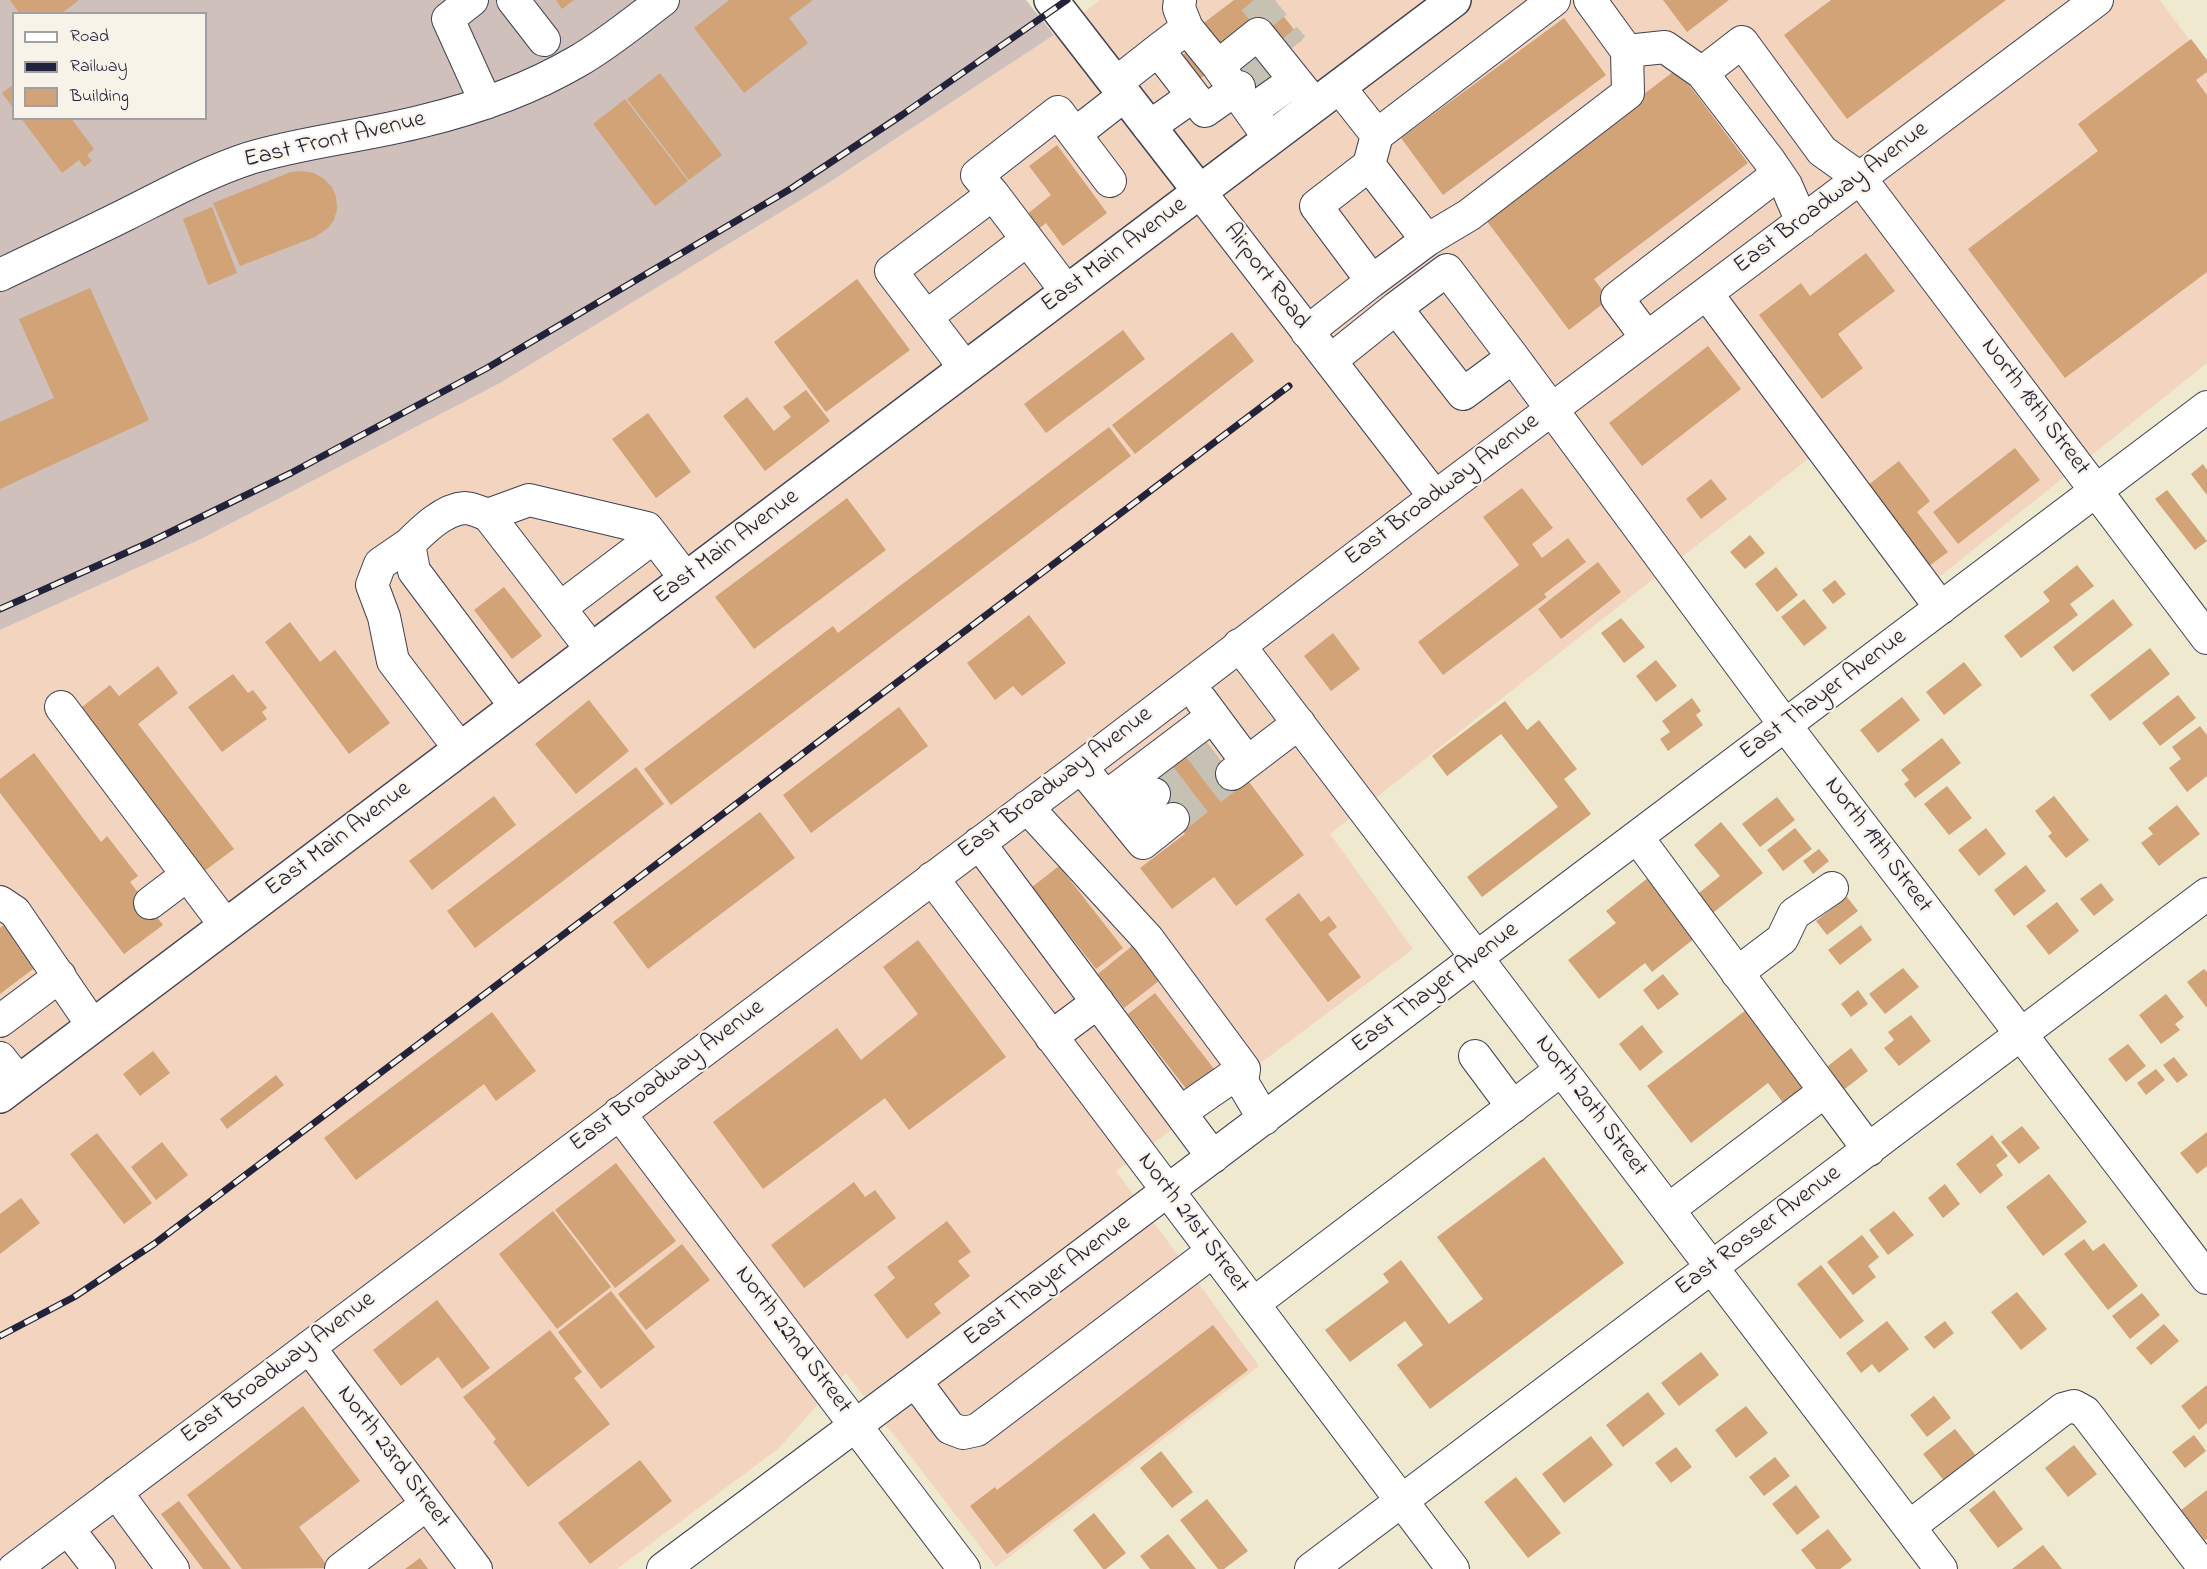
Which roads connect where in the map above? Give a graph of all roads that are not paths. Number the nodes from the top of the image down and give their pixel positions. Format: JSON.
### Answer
{"nodes":[{"id":1,"x":472,"y":0,"type":"edge"},
{"id":2,"x":513,"y":0,"type":"edge"},
{"id":3,"x":663,"y":0,"type":"edge"},
{"id":4,"x":1051,"y":0,"type":"edge"},
{"id":5,"x":1454,"y":0,"type":"edge"},
{"id":6,"x":1554,"y":0,"type":"edge"},
{"id":7,"x":1590,"y":0,"type":"edge"},
{"id":8,"x":2097,"y":0,"type":"edge"},
{"id":9,"x":1184,"y":14,"type":"edge"},
{"id":10,"x":544,"y":40,"type":"dead end"},
{"id":11,"x":1158,"y":50,"type":"junction"},
{"id":12,"x":1627,"y":51,"type":"junction"},
{"id":13,"x":1702,"y":73,"type":"junction"},
{"id":14,"x":1298,"y":75,"type":"junction"},
{"id":15,"x":1120,"y":89,"type":"junction"},
{"id":16,"x":1236,"y":89,"type":"junction"},
{"id":17,"x":1193,"y":96,"type":"junction"},
{"id":18,"x":486,"y":103,"type":"junction"},
{"id":19,"x":1066,"y":123,"type":"junction"},
{"id":20,"x":1149,"y":127,"type":"junction"},
{"id":21,"x":1377,"y":135,"type":"junction"},
{"id":22,"x":1270,"y":139,"type":"junction"},
{"id":23,"x":1369,"y":165,"type":"junction"},
{"id":24,"x":1778,"y":174,"type":"junction"},
{"id":25,"x":1860,"y":178,"type":"junction"},
{"id":26,"x":1110,"y":182,"type":"dead end"},
{"id":27,"x":985,"y":184,"type":"junction"},
{"id":28,"x":1200,"y":192,"type":"junction"},
{"id":29,"x":1802,"y":222,"type":"junction"},
{"id":30,"x":1028,"y":240,"type":"junction"},
{"id":31,"x":1427,"y":240,"type":"junction"},
{"id":32,"x":1651,"y":271,"type":"junction"},
{"id":33,"x":0,"y":275,"type":"edge"},
{"id":34,"x":1372,"y":280,"type":"junction"},
{"id":35,"x":1067,"y":292,"type":"junction"},
{"id":36,"x":1694,"y":303,"type":"junction"},
{"id":37,"x":1396,"y":308,"type":"junction"},
{"id":38,"x":926,"y":317,"type":"junction"},
{"id":39,"x":1307,"y":332,"type":"junction"},
{"id":40,"x":1647,"y":338,"type":"junction"},
{"id":41,"x":1513,"y":357,"type":"junction"},
{"id":42,"x":1330,"y":361,"type":"junction"},
{"id":43,"x":965,"y":368,"type":"junction"},
{"id":44,"x":2207,"y":407,"type":"edge"},
{"id":45,"x":1551,"y":410,"type":"junction"},
{"id":46,"x":2096,"y":490,"type":"junction"},
{"id":47,"x":1435,"y":497,"type":"junction"},
{"id":48,"x":488,"y":515,"type":"junction"},
{"id":49,"x":654,"y":537,"type":"junction"},
{"id":50,"x":410,"y":544,"type":"junction"},
{"id":51,"x":686,"y":579,"type":"junction"},
{"id":52,"x":560,"y":608,"type":"junction"},
{"id":53,"x":1941,"y":608,"type":"junction"},
{"id":54,"x":2207,"y":638,"type":"edge"},
{"id":55,"x":1239,"y":645,"type":"junction"},
{"id":56,"x":592,"y":650,"type":"junction"},
{"id":57,"x":1188,"y":684,"type":"junction"},
{"id":58,"x":61,"y":707,"type":"dead end"},
{"id":59,"x":516,"y":707,"type":"junction"},
{"id":60,"x":1299,"y":723,"type":"junction"},
{"id":61,"x":1785,"y":725,"type":"junction"},
{"id":62,"x":1227,"y":748,"type":"junction"},
{"id":63,"x":460,"y":749,"type":"junction"},
{"id":64,"x":1081,"y":767,"type":"junction"},
{"id":65,"x":1155,"y":795,"type":"tunnel mouth"},
{"id":66,"x":1027,"y":807,"type":"junction"},
{"id":67,"x":1114,"y":808,"type":"junction"},
{"id":68,"x":1173,"y":819,"type":"tunnel mouth"},
{"id":69,"x":1637,"y":837,"type":"junction"},
{"id":70,"x":979,"y":843,"type":"junction"},
{"id":71,"x":187,"y":875,"type":"junction"},
{"id":72,"x":932,"y":878,"type":"junction"},
{"id":73,"x":1832,"y":888,"type":"dead end"},
{"id":74,"x":2207,"y":894,"type":"edge"},
{"id":75,"x":0,"y":902,"type":"edge"},
{"id":76,"x":150,"y":903,"type":"dead end"},
{"id":77,"x":225,"y":926,"type":"junction"},
{"id":78,"x":1477,"y":958,"type":"junction"},
{"id":79,"x":1737,"y":973,"type":"junction"},
{"id":80,"x":60,"y":976,"type":"junction"},
{"id":81,"x":1098,"y":1002,"type":"junction"},
{"id":82,"x":0,"y":1021,"type":"edge"},
{"id":83,"x":93,"y":1026,"type":"junction"},
{"id":84,"x":2022,"y":1035,"type":"junction"},
{"id":85,"x":1052,"y":1037,"type":"junction"},
{"id":86,"x":1474,"y":1056,"type":"dead end"},
{"id":87,"x":1562,"y":1070,"type":"junction"},
{"id":88,"x":6,"y":1079,"type":"edge"},
{"id":89,"x":1236,"y":1080,"type":"junction"},
{"id":90,"x":1824,"y":1091,"type":"junction"},
{"id":91,"x":1513,"y":1107,"type":"junction"},
{"id":92,"x":619,"y":1113,"type":"junction"},
{"id":93,"x":1181,"y":1113,"type":"junction"},
{"id":94,"x":1264,"y":1119,"type":"junction"},
{"id":95,"x":1869,"y":1150,"type":"junction"},
{"id":96,"x":1213,"y":1157,"type":"junction"},
{"id":97,"x":1168,"y":1191,"type":"junction"},
{"id":98,"x":1668,"y":1210,"type":"junction"},
{"id":99,"x":1213,"y":1251,"type":"junction"},
{"id":100,"x":1712,"y":1267,"type":"junction"},
{"id":101,"x":2207,"y":1278,"type":"edge"},
{"id":102,"x":1253,"y":1304,"type":"junction"},
{"id":103,"x":309,"y":1347,"type":"junction"},
{"id":104,"x":915,"y":1381,"type":"junction"},
{"id":105,"x":856,"y":1426,"type":"junction"},
{"id":106,"x":116,"y":1492,"type":"junction"},
{"id":107,"x":1402,"y":1500,"type":"junction"},
{"id":108,"x":427,"y":1504,"type":"junction"},
{"id":109,"x":1909,"y":1527,"type":"junction"},
{"id":110,"x":68,"y":1529,"type":"junction"},
{"id":111,"x":14,"y":1569,"type":"edge"},
{"id":112,"x":99,"y":1569,"type":"edge"},
{"id":113,"x":173,"y":1569,"type":"edge"},
{"id":114,"x":341,"y":1569,"type":"edge"},
{"id":115,"x":476,"y":1569,"type":"edge"},
{"id":116,"x":663,"y":1569,"type":"edge"},
{"id":117,"x":964,"y":1569,"type":"edge"},
{"id":118,"x":1311,"y":1569,"type":"edge"},
{"id":119,"x":1453,"y":1569,"type":"edge"},
{"id":120,"x":1941,"y":1569,"type":"edge"},
{"id":121,"x":2205,"y":1569,"type":"edge"}],
"edges":[{"from":1,"to":18,"type":"street"},
{"from":2,"to":10,"type":"street"},
{"from":3,"to":18,"type":"street","name":"East Front Avenue"},
{"from":4,"to":15,"type":"main road","name":"Airport Road"},
{"from":5,"to":14,"type":"main road","name":"East Main Avenue"},
{"from":6,"to":21,"type":"street"},
{"from":7,"to":12,"type":"street"},
{"from":8,"to":25,"type":"street","name":"East Broadway Avenue"},
{"from":9,"to":11,"type":"street"},
{"from":9,"to":16,"type":"street"},
{"from":11,"to":15,"type":"street"},
{"from":11,"to":17,"type":"street"},
{"from":12,"to":13,"type":"street"},
{"from":12,"to":31,"type":"street"},
{"from":13,"to":24,"type":"street"},
{"from":13,"to":25,"type":"street","name":"North 18th Street"},
{"from":14,"to":16,"type":"street"},
{"from":14,"to":16,"type":"street"},
{"from":14,"to":21,"type":"street"},
{"from":14,"to":22,"type":"main road","name":"East Main Avenue"},
{"from":15,"to":19,"type":"street"},
{"from":15,"to":20,"type":"main road","name":"Airport Road"},
{"from":16,"to":17,"type":"street"},
{"from":16,"to":22,"type":"street"},
{"from":17,"to":20,"type":"street"},
{"from":18,"to":33,"type":"street","name":"East Front Avenue"},
{"from":19,"to":26,"type":"street"},
{"from":19,"to":27,"type":"street"},
{"from":20,"to":28,"type":"main road","name":"Airport Road"},
{"from":21,"to":23,"type":"street"},
{"from":22,"to":28,"type":"main road","name":"East Main Avenue"},
{"from":23,"to":31,"type":"street"},
{"from":23,"to":34,"type":"street"},
{"from":24,"to":29,"type":"street"},
{"from":24,"to":32,"type":"street"},
{"from":25,"to":29,"type":"street","name":"East Broadway Avenue"},
{"from":25,"to":46,"type":"street","name":"North 18th Street"},
{"from":27,"to":30,"type":"street"},
{"from":27,"to":38,"type":"street"},
{"from":28,"to":35,"type":"main road","name":"East Main Avenue"},
{"from":28,"to":39,"type":"street","name":"Airport Road"},
{"from":29,"to":36,"type":"street","name":"East Broadway Avenue"},
{"from":30,"to":35,"type":"street"},
{"from":30,"to":38,"type":"street"},
{"from":31,"to":34,"type":"street"},
{"from":32,"to":36,"type":"street"},
{"from":32,"to":40,"type":"street"},
{"from":34,"to":39,"type":"street"},
{"from":35,"to":43,"type":"main road","name":"East Main Avenue"},
{"from":36,"to":40,"type":"street","name":"East Broadway Avenue"},
{"from":36,"to":53,"type":"street"},
{"from":37,"to":41,"type":"street"},
{"from":37,"to":41,"type":"street","name":"North 19th Street"},
{"from":37,"to":42,"type":"street"},
{"from":38,"to":43,"type":"street"},
{"from":39,"to":42,"type":"street","name":"Airport Road"},
{"from":40,"to":45,"type":"street","name":"East Broadway Avenue"},
{"from":41,"to":45,"type":"street","name":"North 19th Street"},
{"from":42,"to":47,"type":"street","name":"Airport Road"},
{"from":43,"to":51,"type":"main road","name":"East Main Avenue"},
{"from":44,"to":46,"type":"street","name":"East Thayer Avenue"},
{"from":45,"to":47,"type":"street","name":"East Broadway Avenue"},
{"from":45,"to":61,"type":"street","name":"North 19th Street"},
{"from":46,"to":53,"type":"street","name":"East Thayer Avenue"},
{"from":46,"to":54,"type":"street","name":"North 18th Street"},
{"from":47,"to":55,"type":"street","name":"East Broadway Avenue"},
{"from":48,"to":49,"type":"street"},
{"from":48,"to":50,"type":"street"},
{"from":48,"to":52,"type":"street"},
{"from":49,"to":51,"type":"street"},
{"from":49,"to":52,"type":"street"},
{"from":50,"to":59,"type":"street"},
{"from":50,"to":63,"type":"street"},
{"from":51,"to":56,"type":"main road","name":"East Main Avenue"},
{"from":52,"to":56,"type":"street"},
{"from":53,"to":61,"type":"street","name":"East Thayer Avenue"},
{"from":55,"to":57,"type":"street","name":"East Broadway Avenue"},
{"from":55,"to":60,"type":"street","name":"North 20th Street"},
{"from":56,"to":59,"type":"main road","name":"East Main Avenue"},
{"from":57,"to":62,"type":"street"},
{"from":57,"to":64,"type":"street","name":"East Broadway Avenue"},
{"from":58,"to":71,"type":"street"},
{"from":59,"to":63,"type":"main road","name":"East Main Avenue"},
{"from":60,"to":62,"type":"street"},
{"from":60,"to":78,"type":"street","name":"North 20th Street"},
{"from":61,"to":69,"type":"street","name":"East Thayer Avenue"},
{"from":61,"to":84,"type":"street","name":"North 19th Street"},
{"from":62,"to":67,"type":"street"},
{"from":63,"to":77,"type":"main road","name":"East Main Avenue"},
{"from":64,"to":66,"type":"street","name":"East Broadway Avenue"},
{"from":64,"to":67,"type":"street"},
{"from":65,"to":67,"type":"street"},
{"from":66,"to":70,"type":"street","name":"East Broadway Avenue"},
{"from":66,"to":89,"type":"street"},
{"from":67,"to":68,"type":"street"},
{"from":69,"to":78,"type":"street","name":"East Thayer Avenue"},
{"from":69,"to":79,"type":"street"},
{"from":70,"to":72,"type":"street","name":"East Broadway Avenue"},
{"from":70,"to":81,"type":"street"},
{"from":71,"to":76,"type":"street"},
{"from":71,"to":77,"type":"street"},
{"from":72,"to":85,"type":"street","name":"North 21st Street"},
{"from":72,"to":92,"type":"street","name":"East Broadway Avenue"},
{"from":73,"to":79,"type":"street"},
{"from":74,"to":84,"type":"street","name":"East Rosser Avenue"},
{"from":75,"to":80,"type":"street"},
{"from":77,"to":83,"type":"main road","name":"East Main Avenue"},
{"from":78,"to":87,"type":"street","name":"North 20th Street"},
{"from":78,"to":94,"type":"street","name":"East Thayer Avenue"},
{"from":79,"to":90,"type":"street"},
{"from":80,"to":82,"type":"street"},
{"from":80,"to":83,"type":"street"},
{"from":81,"to":85,"type":"street"},
{"from":81,"to":93,"type":"street"},
{"from":83,"to":88,"type":"main road","name":"East Main Avenue"},
{"from":84,"to":95,"type":"street","name":"East Rosser Avenue"},
{"from":84,"to":101,"type":"street","name":"North 19th Street"},
{"from":85,"to":97,"type":"street","name":"North 21st Street"},
{"from":86,"to":91,"type":"street"},
{"from":87,"to":91,"type":"street"},
{"from":87,"to":98,"type":"street","name":"North 20th Street"},
{"from":89,"to":93,"type":"street"},
{"from":89,"to":94,"type":"street"},
{"from":90,"to":95,"type":"street"},
{"from":90,"to":98,"type":"street"},
{"from":91,"to":102,"type":"street"},
{"from":92,"to":103,"type":"street","name":"East Broadway Avenue"},
{"from":92,"to":105,"type":"street","name":"North 22nd Street"},
{"from":93,"to":96,"type":"street"},
{"from":94,"to":96,"type":"street","name":"East Thayer Avenue"},
{"from":95,"to":100,"type":"street","name":"East Rosser Avenue"},
{"from":96,"to":97,"type":"street","name":"East Thayer Avenue"},
{"from":97,"to":99,"type":"street","name":"North 21st Street"},
{"from":97,"to":104,"type":"street","name":"East Thayer Avenue"},
{"from":98,"to":100,"type":"street","name":"North 20th Street"},
{"from":99,"to":102,"type":"street","name":"North 21st Street"},
{"from":99,"to":104,"type":"street"},
{"from":100,"to":107,"type":"street","name":"East Rosser Avenue"},
{"from":100,"to":109,"type":"street","name":"North 20th Street"},
{"from":102,"to":107,"type":"street","name":"North 21st Street"},
{"from":103,"to":106,"type":"street","name":"East Broadway Avenue"},
{"from":103,"to":108,"type":"street","name":"North 23rd Street"},
{"from":104,"to":105,"type":"street","name":"East Thayer Avenue"},
{"from":105,"to":116,"type":"street","name":"East Thayer Avenue"},
{"from":105,"to":117,"type":"street","name":"North 22nd Street"},
{"from":106,"to":110,"type":"street","name":"East Broadway Avenue"},
{"from":106,"to":113,"type":"street"},
{"from":107,"to":118,"type":"street","name":"East Rosser Avenue"},
{"from":107,"to":119,"type":"street","name":"North 21st Street"},
{"from":108,"to":114,"type":"street"},
{"from":108,"to":115,"type":"street","name":"North 23rd Street"},
{"from":109,"to":120,"type":"street","name":"North 20th Street"},
{"from":109,"to":121,"type":"street"},
{"from":110,"to":111,"type":"street","name":"East Broadway Avenue"},
{"from":110,"to":112,"type":"street"}]}
